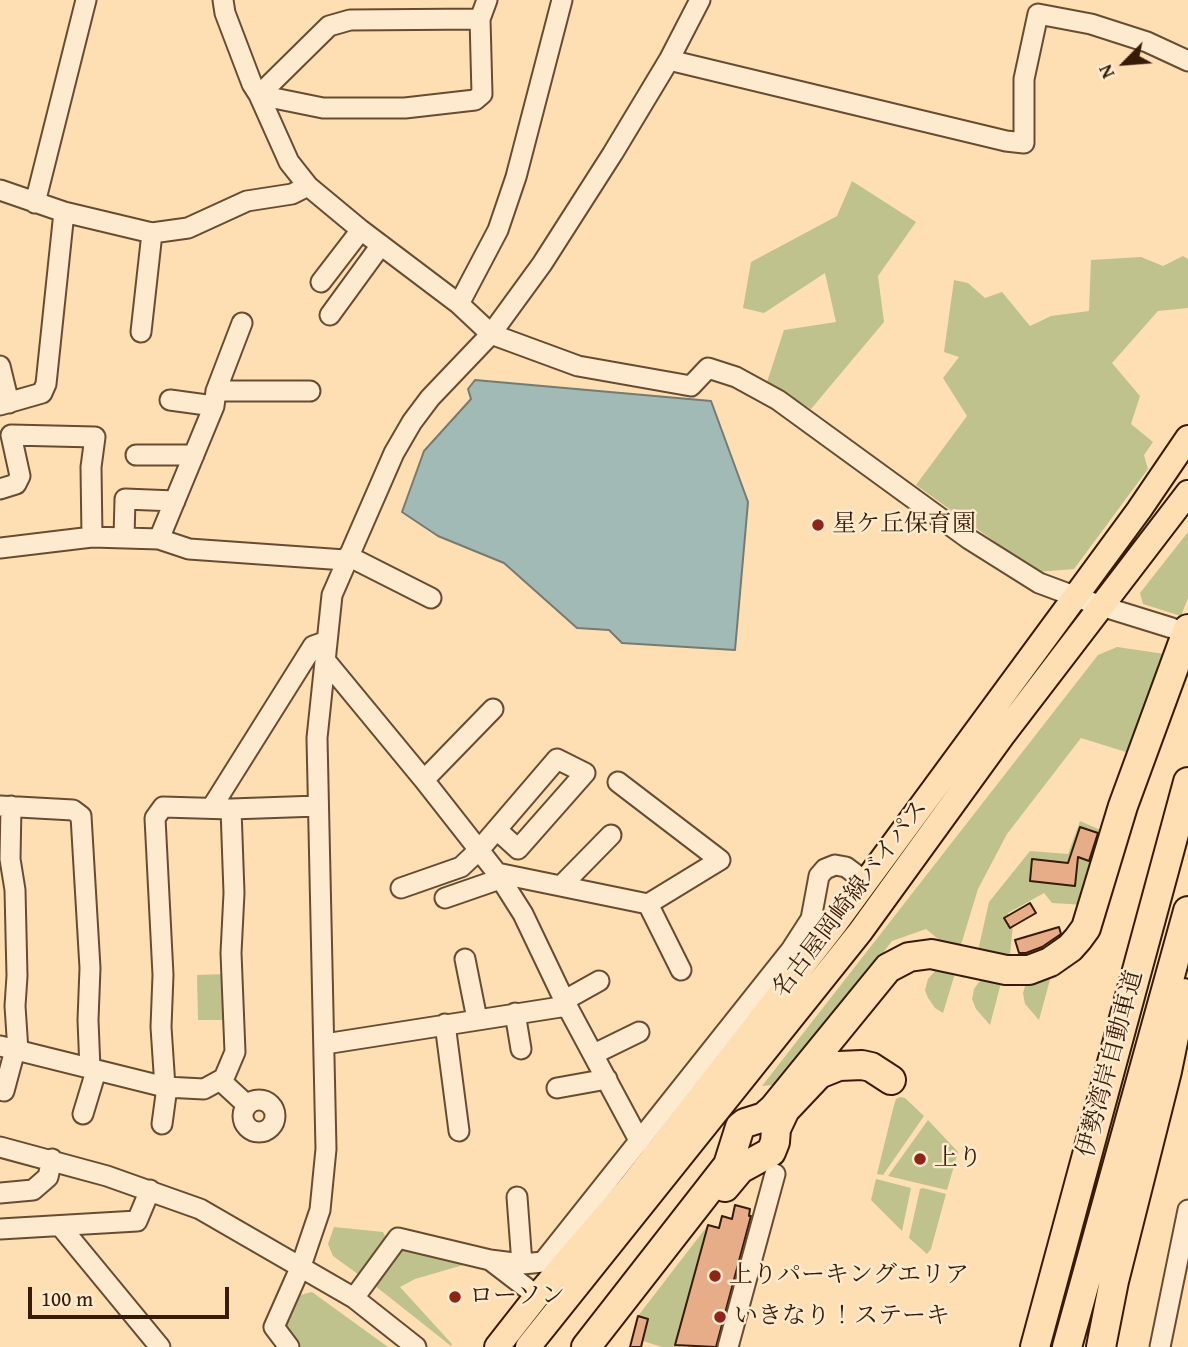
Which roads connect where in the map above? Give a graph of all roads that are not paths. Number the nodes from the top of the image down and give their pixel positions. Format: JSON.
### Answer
{"nodes":[{"id":1,"x":86,"y":0,"type":"edge"},
{"id":2,"x":223,"y":0,"type":"edge"},
{"id":3,"x":562,"y":0,"type":"edge"},
{"id":4,"x":700,"y":0,"type":"edge"},
{"id":5,"x":483,"y":9,"type":"edge"},
{"id":6,"x":669,"y":60,"type":"junction"},
{"id":7,"x":1188,"y":61,"type":"edge"},
{"id":8,"x":259,"y":95,"type":"junction"},
{"id":9,"x":308,"y":186,"type":"junction"},
{"id":10,"x":0,"y":190,"type":"edge"},
{"id":11,"x":34,"y":203,"type":"junction"},
{"id":12,"x":64,"y":212,"type":"junction"},
{"id":13,"x":361,"y":230,"type":"junction"},
{"id":14,"x":152,"y":233,"type":"junction"},
{"id":15,"x":381,"y":245,"type":"junction"},
{"id":16,"x":321,"y":282,"type":"dead end"},
{"id":17,"x":459,"y":304,"type":"junction"},
{"id":18,"x":330,"y":315,"type":"dead end"},
{"id":19,"x":242,"y":323,"type":"dead end"},
{"id":20,"x":141,"y":332,"type":"dead end"},
{"id":21,"x":491,"y":334,"type":"junction"},
{"id":22,"x":0,"y":366,"type":"edge"},
{"id":23,"x":310,"y":391,"type":"dead end"},
{"id":24,"x":215,"y":398,"type":"junction"},
{"id":25,"x":170,"y":400,"type":"dead end"},
{"id":26,"x":4,"y":404,"type":"edge"},
{"id":27,"x":1188,"y":438,"type":"edge"},
{"id":28,"x":136,"y":455,"type":"dead end"},
{"id":29,"x":194,"y":455,"type":"junction"},
{"id":30,"x":0,"y":489,"type":"edge"},
{"id":31,"x":1188,"y":493,"type":"edge"},
{"id":32,"x":175,"y":501,"type":"junction"},
{"id":33,"x":92,"y":537,"type":"junction"},
{"id":34,"x":124,"y":538,"type":"junction"},
{"id":35,"x":159,"y":539,"type":"junction"},
{"id":36,"x":0,"y":548,"type":"edge"},
{"id":37,"x":347,"y":558,"type":"junction"},
{"id":38,"x":1073,"y":597,"type":"junction"},
{"id":39,"x":431,"y":598,"type":"dead end"},
{"id":40,"x":1101,"y":606,"type":"junction"},
{"id":41,"x":1180,"y":629,"type":"edge"},
{"id":42,"x":326,"y":651,"type":"junction"},
{"id":43,"x":492,"y":709,"type":"dead end"},
{"id":44,"x":424,"y":780,"type":"junction"},
{"id":45,"x":618,"y":782,"type":"dead end"},
{"id":46,"x":1188,"y":782,"type":"edge"},
{"id":47,"x":5,"y":806,"type":"edge"},
{"id":48,"x":318,"y":806,"type":"junction"},
{"id":49,"x":222,"y":808,"type":"junction"},
{"id":50,"x":497,"y":830,"type":"dead end"},
{"id":51,"x":611,"y":835,"type":"dead end"},
{"id":52,"x":479,"y":850,"type":"junction"},
{"id":53,"x":498,"y":876,"type":"junction"},
{"id":54,"x":866,"y":881,"type":"junction"},
{"id":55,"x":561,"y":886,"type":"junction"},
{"id":56,"x":401,"y":888,"type":"dead end"},
{"id":57,"x":445,"y":898,"type":"dead end"},
{"id":58,"x":648,"y":904,"type":"junction"},
{"id":59,"x":1188,"y":911,"type":"edge"},
{"id":60,"x":465,"y":959,"type":"dead end"},
{"id":61,"x":681,"y":970,"type":"dead end"},
{"id":62,"x":1188,"y":970,"type":"edge"},
{"id":63,"x":599,"y":981,"type":"dead end"},
{"id":64,"x":566,"y":1003,"type":"junction"},
{"id":65,"x":515,"y":1013,"type":"junction"},
{"id":66,"x":477,"y":1019,"type":"junction"},
{"id":67,"x":445,"y":1024,"type":"junction"},
{"id":68,"x":639,"y":1032,"type":"dead end"},
{"id":69,"x":325,"y":1044,"type":"junction"},
{"id":70,"x":11,"y":1049,"type":"edge"},
{"id":71,"x":521,"y":1049,"type":"dead end"},
{"id":72,"x":594,"y":1054,"type":"junction"},
{"id":73,"x":93,"y":1070,"type":"junction"},
{"id":74,"x":607,"y":1079,"type":"junction"},
{"id":75,"x":221,"y":1080,"type":"junction"},
{"id":76,"x":891,"y":1080,"type":"dead end"},
{"id":77,"x":166,"y":1087,"type":"junction"},
{"id":78,"x":557,"y":1088,"type":"dead end"},
{"id":79,"x":4,"y":1091,"type":"dead end"},
{"id":80,"x":247,"y":1105,"type":"dead end"},
{"id":81,"x":83,"y":1114,"type":"dead end"},
{"id":82,"x":162,"y":1124,"type":"dead end"},
{"id":83,"x":766,"y":1128,"type":"junction"},
{"id":84,"x":459,"y":1131,"type":"dead end"},
{"id":85,"x":736,"y":1139,"type":"junction"},
{"id":86,"x":640,"y":1142,"type":"junction"},
{"id":87,"x":0,"y":1147,"type":"edge"},
{"id":88,"x":52,"y":1159,"type":"junction"},
{"id":89,"x":765,"y":1167,"type":"junction"},
{"id":90,"x":150,"y":1190,"type":"junction"},
{"id":91,"x":0,"y":1193,"type":"edge"},
{"id":92,"x":517,"y":1197,"type":"dead end"},
{"id":93,"x":1188,"y":1210,"type":"edge"},
{"id":94,"x":61,"y":1227,"type":"junction"},
{"id":95,"x":0,"y":1229,"type":"edge"},
{"id":96,"x":491,"y":1260,"type":"junction"},
{"id":97,"x":522,"y":1264,"type":"junction"},
{"id":98,"x":301,"y":1266,"type":"junction"},
{"id":99,"x":537,"y":1296,"type":"junction"},
{"id":100,"x":354,"y":1298,"type":"junction"},
{"id":101,"x":160,"y":1347,"type":"edge"},
{"id":102,"x":289,"y":1347,"type":"edge"},
{"id":103,"x":416,"y":1347,"type":"edge"},
{"id":104,"x":497,"y":1347,"type":"edge"},
{"id":105,"x":528,"y":1347,"type":"edge"},
{"id":106,"x":586,"y":1347,"type":"edge"},
{"id":107,"x":601,"y":1347,"type":"edge"},
{"id":108,"x":728,"y":1347,"type":"edge"},
{"id":109,"x":1035,"y":1347,"type":"edge"},
{"id":110,"x":1068,"y":1347,"type":"edge"},
{"id":111,"x":1101,"y":1347,"type":"edge"},
{"id":112,"x":1160,"y":1347,"type":"edge"}],
"edges":[{"from":1,"to":11,"type":"street"},
{"from":2,"to":8,"type":"street"},
{"from":3,"to":17,"type":"street"},
{"from":4,"to":6,"type":"street"},
{"from":5,"to":8,"type":"street"},
{"from":5,"to":8,"type":"street"},
{"from":6,"to":7,"type":"street"},
{"from":6,"to":21,"type":"street"},
{"from":8,"to":9,"type":"street"},
{"from":9,"to":13,"type":"street"},
{"from":9,"to":14,"type":"street"},
{"from":10,"to":11,"type":"street"},
{"from":11,"to":12,"type":"street"},
{"from":12,"to":14,"type":"street"},
{"from":12,"to":26,"type":"street"},
{"from":13,"to":15,"type":"street"},
{"from":13,"to":16,"type":"street"},
{"from":14,"to":20,"type":"street"},
{"from":15,"to":17,"type":"street"},
{"from":15,"to":18,"type":"street"},
{"from":17,"to":21,"type":"street"},
{"from":19,"to":24,"type":"street"},
{"from":21,"to":37,"type":"street"},
{"from":21,"to":38,"type":"street"},
{"from":22,"to":26,"type":"street"},
{"from":23,"to":24,"type":"street"},
{"from":24,"to":25,"type":"street"},
{"from":24,"to":29,"type":"street"},
{"from":27,"to":38,"type":"main road","name":"名古屋岡崎線バイパス"},
{"from":28,"to":29,"type":"street"},
{"from":29,"to":32,"type":"street"},
{"from":30,"to":33,"type":"street"},
{"from":31,"to":40,"type":"main road","name":"名古屋岡崎線バイパス"},
{"from":32,"to":34,"type":"street"},
{"from":32,"to":35,"type":"street"},
{"from":33,"to":34,"type":"street"},
{"from":33,"to":36,"type":"street"},
{"from":34,"to":35,"type":"street"},
{"from":35,"to":37,"type":"street"},
{"from":37,"to":39,"type":"street"},
{"from":37,"to":42,"type":"street"},
{"from":38,"to":40,"type":"street"},
{"from":38,"to":54,"type":"main road","name":"名古屋岡崎線バイパス"},
{"from":40,"to":41,"type":"street"},
{"from":40,"to":105,"type":"main road","name":"名古屋岡崎線バイパス"},
{"from":41,"to":83,"type":"highway"},
{"from":42,"to":44,"type":"street"},
{"from":42,"to":48,"type":"street"},
{"from":42,"to":49,"type":"street"},
{"from":43,"to":44,"type":"street"},
{"from":44,"to":52,"type":"street"},
{"from":45,"to":58,"type":"street"},
{"from":46,"to":109,"type":"highway","name":"伊勢湾岸自動車道"},
{"from":47,"to":70,"type":"street"},
{"from":47,"to":73,"type":"street"},
{"from":48,"to":49,"type":"street"},
{"from":48,"to":69,"type":"street"},
{"from":49,"to":75,"type":"street"},
{"from":49,"to":77,"type":"street"},
{"from":50,"to":52,"type":"street"},
{"from":51,"to":55,"type":"street"},
{"from":52,"to":53,"type":"street"},
{"from":52,"to":56,"type":"street"},
{"from":53,"to":55,"type":"street"},
{"from":53,"to":57,"type":"street"},
{"from":53,"to":64,"type":"street"},
{"from":54,"to":86,"type":"street"},
{"from":54,"to":99,"type":"main road","name":"名古屋岡崎線バイパス"},
{"from":55,"to":58,"type":"street"},
{"from":58,"to":61,"type":"street"},
{"from":59,"to":110,"type":"highway","name":"伊勢湾岸自動車道"},
{"from":60,"to":66,"type":"street"},
{"from":62,"to":111,"type":"highway"},
{"from":63,"to":64,"type":"street"},
{"from":64,"to":65,"type":"street"},
{"from":64,"to":72,"type":"street"},
{"from":65,"to":66,"type":"street"},
{"from":65,"to":71,"type":"street"},
{"from":66,"to":67,"type":"street"},
{"from":67,"to":69,"type":"street"},
{"from":67,"to":84,"type":"street"},
{"from":68,"to":72,"type":"street"},
{"from":69,"to":98,"type":"street"},
{"from":70,"to":73,"type":"street"},
{"from":70,"to":79,"type":"street"},
{"from":72,"to":74,"type":"street"},
{"from":73,"to":77,"type":"street"},
{"from":73,"to":81,"type":"street"},
{"from":74,"to":78,"type":"street"},
{"from":74,"to":86,"type":"street"},
{"from":75,"to":77,"type":"street"},
{"from":75,"to":80,"type":"street"},
{"from":76,"to":83,"type":"highway"},
{"from":77,"to":82,"type":"street"},
{"from":83,"to":85,"type":"highway"},
{"from":83,"to":89,"type":"highway"},
{"from":85,"to":89,"type":"street"},
{"from":85,"to":106,"type":"highway"},
{"from":86,"to":97,"type":"street"},
{"from":87,"to":88,"type":"street"},
{"from":88,"to":90,"type":"street"},
{"from":88,"to":91,"type":"street"},
{"from":89,"to":107,"type":"highway"},
{"from":89,"to":108,"type":"street"},
{"from":90,"to":94,"type":"street"},
{"from":90,"to":98,"type":"street"},
{"from":92,"to":97,"type":"street"},
{"from":93,"to":112,"type":"street"},
{"from":94,"to":95,"type":"street"},
{"from":94,"to":101,"type":"street"},
{"from":96,"to":97,"type":"street"},
{"from":96,"to":99,"type":"street"},
{"from":96,"to":100,"type":"street"},
{"from":98,"to":100,"type":"street"},
{"from":98,"to":102,"type":"street"},
{"from":99,"to":104,"type":"main road","name":"名古屋岡崎線バイパス"},
{"from":100,"to":103,"type":"street"}]}
